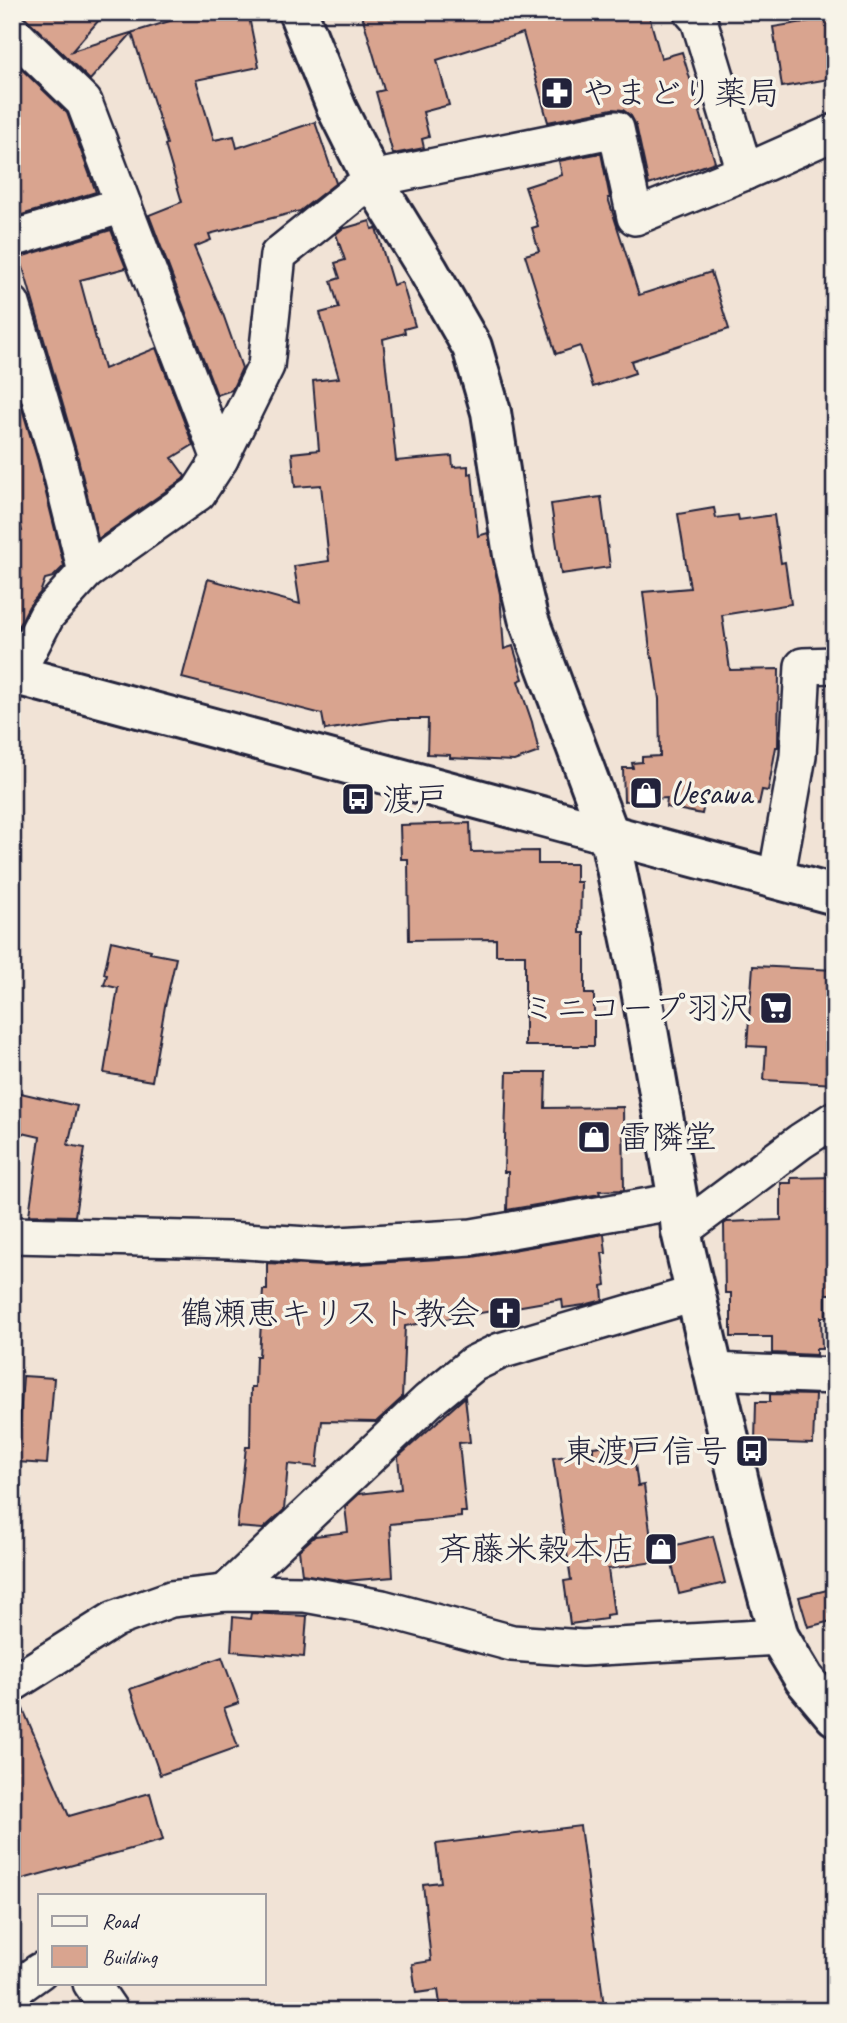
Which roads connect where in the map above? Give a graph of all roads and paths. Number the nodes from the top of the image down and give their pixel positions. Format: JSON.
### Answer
{"nodes":[{"id":1,"x":298,"y":12,"type":"edge"},
{"id":2,"x":692,"y":12,"type":"edge"},
{"id":3,"x":12,"y":32,"type":"edge"},
{"id":4,"x":835,"y":132,"type":"edge"},
{"id":5,"x":745,"y":172,"type":"junction"},
{"id":6,"x":372,"y":180,"type":"junction"},
{"id":7,"x":123,"y":205,"type":"junction"},
{"id":8,"x":12,"y":239,"type":"edge"},
{"id":9,"x":12,"y":304,"type":"edge"},
{"id":10,"x":220,"y":459,"type":"junction"},
{"id":11,"x":86,"y":572,"type":"junction"},
{"id":12,"x":835,"y":665,"type":"edge"},
{"id":13,"x":13,"y":677,"type":"edge"},
{"id":14,"x":609,"y":834,"type":"junction"},
{"id":15,"x":775,"y":880,"type":"junction"},
{"id":16,"x":835,"y":895,"type":"edge"},
{"id":17,"x":835,"y":1119,"type":"edge"},
{"id":18,"x":680,"y":1216,"type":"junction"},
{"id":19,"x":12,"y":1235,"type":"edge"},
{"id":20,"x":694,"y":1294,"type":"junction"},
{"id":21,"x":712,"y":1371,"type":"junction"},
{"id":22,"x":835,"y":1376,"type":"edge"},
{"id":23,"x":225,"y":1593,"type":"junction"},
{"id":24,"x":779,"y":1637,"type":"junction"},
{"id":25,"x":18,"y":1674,"type":"edge"},
{"id":26,"x":835,"y":1716,"type":"edge"},
{"id":27,"x":38,"y":1973,"type":"edge"},
{"id":28,"x":92,"y":1984,"type":"edge"},
{"id":29,"x":12,"y":1991,"type":"edge"},
{"id":30,"x":110,"y":2011,"type":"edge"}],
"edges":[{"from":1,"to":6,"type":"street"},
{"from":2,"to":5,"type":"street"},
{"from":3,"to":7,"type":"street"},
{"from":4,"to":5,"type":"street"},
{"from":5,"to":6,"type":"street"},
{"from":6,"to":10,"type":"street"},
{"from":6,"to":14,"type":"street"},
{"from":7,"to":8,"type":"street"},
{"from":7,"to":10,"type":"street"},
{"from":9,"to":11,"type":"street"},
{"from":10,"to":11,"type":"street"},
{"from":11,"to":13,"type":"street"},
{"from":12,"to":15,"type":"street"},
{"from":13,"to":14,"type":"street"},
{"from":14,"to":15,"type":"street"},
{"from":14,"to":18,"type":"street"},
{"from":15,"to":16,"type":"street"},
{"from":17,"to":18,"type":"street"},
{"from":18,"to":19,"type":"street"},
{"from":18,"to":20,"type":"street"},
{"from":20,"to":21,"type":"street"},
{"from":20,"to":23,"type":"street"},
{"from":21,"to":22,"type":"street"},
{"from":21,"to":24,"type":"street"},
{"from":23,"to":24,"type":"street"},
{"from":23,"to":25,"type":"street"},
{"from":24,"to":26,"type":"street"},
{"from":27,"to":29,"type":"street"},
{"from":28,"to":30,"type":"street"}]}
